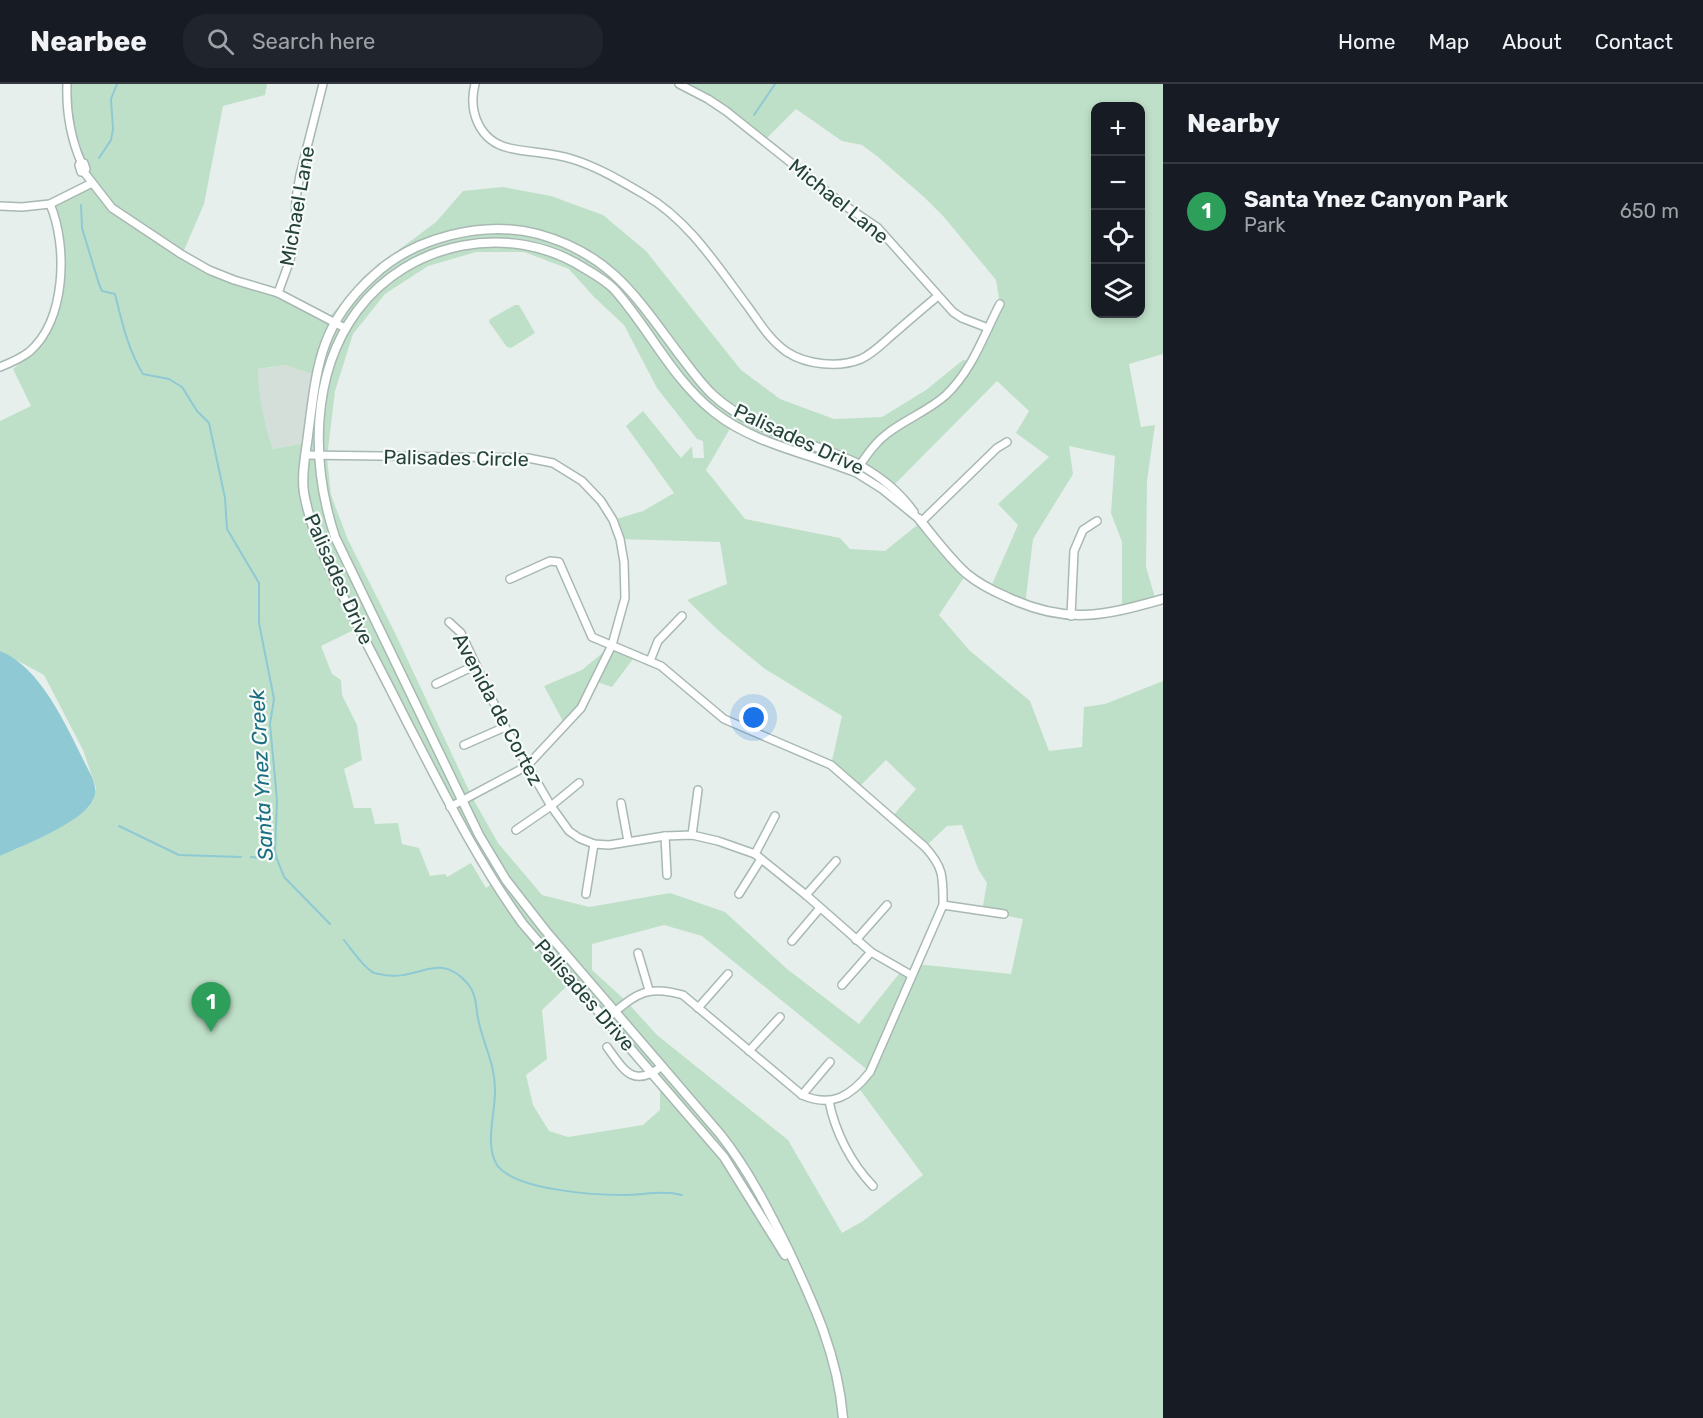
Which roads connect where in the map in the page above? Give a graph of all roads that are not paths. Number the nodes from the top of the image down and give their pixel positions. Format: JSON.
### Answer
{"nodes":[{"id":1,"x":67,"y":84,"type":"edge"},
{"id":2,"x":323,"y":84,"type":"edge"},
{"id":3,"x":475,"y":84,"type":"edge"},
{"id":4,"x":679,"y":84,"type":"edge"},
{"id":5,"x":92,"y":183,"type":"junction"},
{"id":6,"x":50,"y":204,"type":"junction"},
{"id":7,"x":0,"y":206,"type":"edge"},
{"id":8,"x":278,"y":293,"type":"junction"},
{"id":9,"x":938,"y":296,"type":"junction"},
{"id":10,"x":1000,"y":304,"type":"dead end"},
{"id":11,"x":335,"y":323,"type":"junction"},
{"id":12,"x":345,"y":328,"type":"junction"},
{"id":13,"x":988,"y":328,"type":"junction"},
{"id":14,"x":0,"y":367,"type":"edge"},
{"id":15,"x":1007,"y":442,"type":"dead end"},
{"id":16,"x":305,"y":456,"type":"junction"},
{"id":17,"x":320,"y":456,"type":"junction"},
{"id":18,"x":857,"y":468,"type":"junction"},
{"id":19,"x":920,"y":520,"type":"junction"},
{"id":20,"x":1097,"y":521,"type":"dead end"},
{"id":21,"x":510,"y":579,"type":"dead end"},
{"id":22,"x":1163,"y":599,"type":"edge"},
{"id":23,"x":682,"y":616,"type":"dead end"},
{"id":24,"x":1071,"y":616,"type":"junction"},
{"id":25,"x":449,"y":622,"type":"dead end"},
{"id":26,"x":612,"y":645,"type":"junction"},
{"id":27,"x":650,"y":661,"type":"junction"},
{"id":28,"x":476,"y":665,"type":"junction"},
{"id":29,"x":436,"y":684,"type":"dead end"},
{"id":30,"x":505,"y":727,"type":"junction"},
{"id":31,"x":464,"y":745,"type":"dead end"},
{"id":32,"x":527,"y":766,"type":"junction"},
{"id":33,"x":579,"y":783,"type":"dead end"},
{"id":34,"x":698,"y":790,"type":"dead end"},
{"id":35,"x":463,"y":802,"type":"junction"},
{"id":36,"x":621,"y":802,"type":"dead end"},
{"id":37,"x":551,"y":806,"type":"junction"},
{"id":38,"x":450,"y":807,"type":"junction"},
{"id":39,"x":775,"y":816,"type":"dead end"},
{"id":40,"x":516,"y":830,"type":"dead end"},
{"id":41,"x":665,"y":836,"type":"junction"},
{"id":42,"x":692,"y":836,"type":"junction"},
{"id":43,"x":628,"y":841,"type":"junction"},
{"id":44,"x":594,"y":844,"type":"junction"},
{"id":45,"x":758,"y":856,"type":"junction"},
{"id":46,"x":836,"y":861,"type":"dead end"},
{"id":47,"x":667,"y":875,"type":"dead end"},
{"id":48,"x":506,"y":880,"type":"junction"},
{"id":49,"x":496,"y":887,"type":"junction"},
{"id":50,"x":586,"y":894,"type":"dead end"},
{"id":51,"x":739,"y":894,"type":"dead end"},
{"id":52,"x":806,"y":895,"type":"junction"},
{"id":53,"x":887,"y":905,"type":"dead end"},
{"id":54,"x":943,"y":905,"type":"junction"},
{"id":55,"x":820,"y":908,"type":"junction"},
{"id":56,"x":1004,"y":914,"type":"dead end"},
{"id":57,"x":856,"y":940,"type":"junction"},
{"id":58,"x":792,"y":941,"type":"dead end"},
{"id":59,"x":871,"y":952,"type":"junction"},
{"id":60,"x":638,"y":953,"type":"dead end"},
{"id":61,"x":728,"y":974,"type":"dead end"},
{"id":62,"x":911,"y":975,"type":"junction"},
{"id":63,"x":842,"y":985,"type":"dead end"},
{"id":64,"x":649,"y":990,"type":"junction"},
{"id":65,"x":698,"y":1008,"type":"junction"},
{"id":66,"x":615,"y":1011,"type":"junction"},
{"id":67,"x":780,"y":1017,"type":"dead end"},
{"id":68,"x":606,"y":1019,"type":"junction"},
{"id":69,"x":607,"y":1047,"type":"dead end"},
{"id":70,"x":749,"y":1051,"type":"junction"},
{"id":71,"x":830,"y":1062,"type":"dead end"},
{"id":72,"x":662,"y":1066,"type":"junction"},
{"id":73,"x":653,"y":1074,"type":"junction"},
{"id":74,"x":802,"y":1095,"type":"junction"},
{"id":75,"x":829,"y":1101,"type":"junction"},
{"id":76,"x":873,"y":1186,"type":"dead end"},
{"id":77,"x":819,"y":1316,"type":"junction"},
{"id":78,"x":843,"y":1418,"type":"edge"}],
"edges":[{"from":1,"to":5,"type":"street"},
{"from":2,"to":8,"type":"street","name":"Michael Lane"},
{"from":3,"to":9,"type":"street"},
{"from":4,"to":9,"type":"street","name":"Michael Lane"},
{"from":5,"to":6,"type":"street"},
{"from":5,"to":8,"type":"street"},
{"from":6,"to":7,"type":"street"},
{"from":6,"to":14,"type":"street"},
{"from":8,"to":11,"type":"street"},
{"from":9,"to":13,"type":"street","name":"Michael Lane"},
{"from":10,"to":13,"type":"street"},
{"from":11,"to":12,"type":"street"},
{"from":11,"to":16,"type":"street","name":"Palisades Drive"},
{"from":11,"to":18,"type":"street","name":"Palisades Drive"},
{"from":12,"to":17,"type":"street","name":"Palisades Drive"},
{"from":12,"to":18,"type":"street","name":"Palisades Drive"},
{"from":13,"to":18,"type":"street"},
{"from":15,"to":19,"type":"street"},
{"from":16,"to":17,"type":"street","name":"Palisades Circle"},
{"from":16,"to":38,"type":"street","name":"Palisades Drive"},
{"from":17,"to":26,"type":"street","name":"Palisades Circle"},
{"from":17,"to":35,"type":"street","name":"Palisades Drive"},
{"from":18,"to":19,"type":"street","name":"Palisades Drive"},
{"from":19,"to":24,"type":"street","name":"Palisades Drive"},
{"from":20,"to":24,"type":"street"},
{"from":21,"to":26,"type":"street"},
{"from":22,"to":24,"type":"street","name":"Palisades Drive"},
{"from":23,"to":27,"type":"street"},
{"from":25,"to":28,"type":"street","name":"Avenida de Cortez"},
{"from":26,"to":27,"type":"street"},
{"from":26,"to":32,"type":"street","name":"Palisades Circle"},
{"from":27,"to":54,"type":"street"},
{"from":28,"to":29,"type":"street"},
{"from":28,"to":30,"type":"street","name":"Avenida de Cortez"},
{"from":30,"to":31,"type":"street"},
{"from":30,"to":32,"type":"street","name":"Avenida de Cortez"},
{"from":32,"to":35,"type":"street","name":"Palisades Circle"},
{"from":32,"to":37,"type":"street","name":"Avenida de Cortez"},
{"from":33,"to":37,"type":"street"},
{"from":34,"to":42,"type":"street"},
{"from":35,"to":38,"type":"street","name":"Palisades Circle"},
{"from":35,"to":48,"type":"street","name":"Palisades Drive"},
{"from":36,"to":43,"type":"street"},
{"from":37,"to":40,"type":"street"},
{"from":37,"to":44,"type":"street","name":"Avenida de Cortez"},
{"from":38,"to":49,"type":"street","name":"Palisades Drive"},
{"from":39,"to":45,"type":"street"},
{"from":41,"to":42,"type":"street"},
{"from":41,"to":43,"type":"street"},
{"from":41,"to":47,"type":"street"},
{"from":42,"to":45,"type":"street"},
{"from":43,"to":44,"type":"street"},
{"from":44,"to":50,"type":"street"},
{"from":45,"to":51,"type":"street"},
{"from":45,"to":52,"type":"street"},
{"from":46,"to":52,"type":"street"},
{"from":48,"to":49,"type":"street"},
{"from":48,"to":66,"type":"street","name":"Palisades Drive"},
{"from":49,"to":68,"type":"street","name":"Palisades Drive"},
{"from":52,"to":55,"type":"street"},
{"from":53,"to":57,"type":"street"},
{"from":54,"to":56,"type":"street"},
{"from":54,"to":62,"type":"street"},
{"from":55,"to":57,"type":"street"},
{"from":55,"to":58,"type":"street"},
{"from":57,"to":59,"type":"street"},
{"from":59,"to":62,"type":"street"},
{"from":59,"to":63,"type":"street"},
{"from":60,"to":64,"type":"street"},
{"from":61,"to":65,"type":"street"},
{"from":62,"to":75,"type":"street"},
{"from":64,"to":65,"type":"street"},
{"from":64,"to":66,"type":"street"},
{"from":65,"to":70,"type":"street"},
{"from":66,"to":68,"type":"street"},
{"from":66,"to":72,"type":"street","name":"Palisades Drive"},
{"from":67,"to":70,"type":"street"},
{"from":68,"to":73,"type":"street","name":"Palisades Drive"},
{"from":69,"to":73,"type":"street"},
{"from":70,"to":74,"type":"street"},
{"from":71,"to":74,"type":"street"},
{"from":72,"to":73,"type":"street"},
{"from":72,"to":77,"type":"street","name":"Palisades Drive"},
{"from":73,"to":77,"type":"street","name":"Palisades Drive"},
{"from":74,"to":75,"type":"street"},
{"from":75,"to":76,"type":"street"},
{"from":77,"to":78,"type":"street","name":"Palisades Drive"}]}
